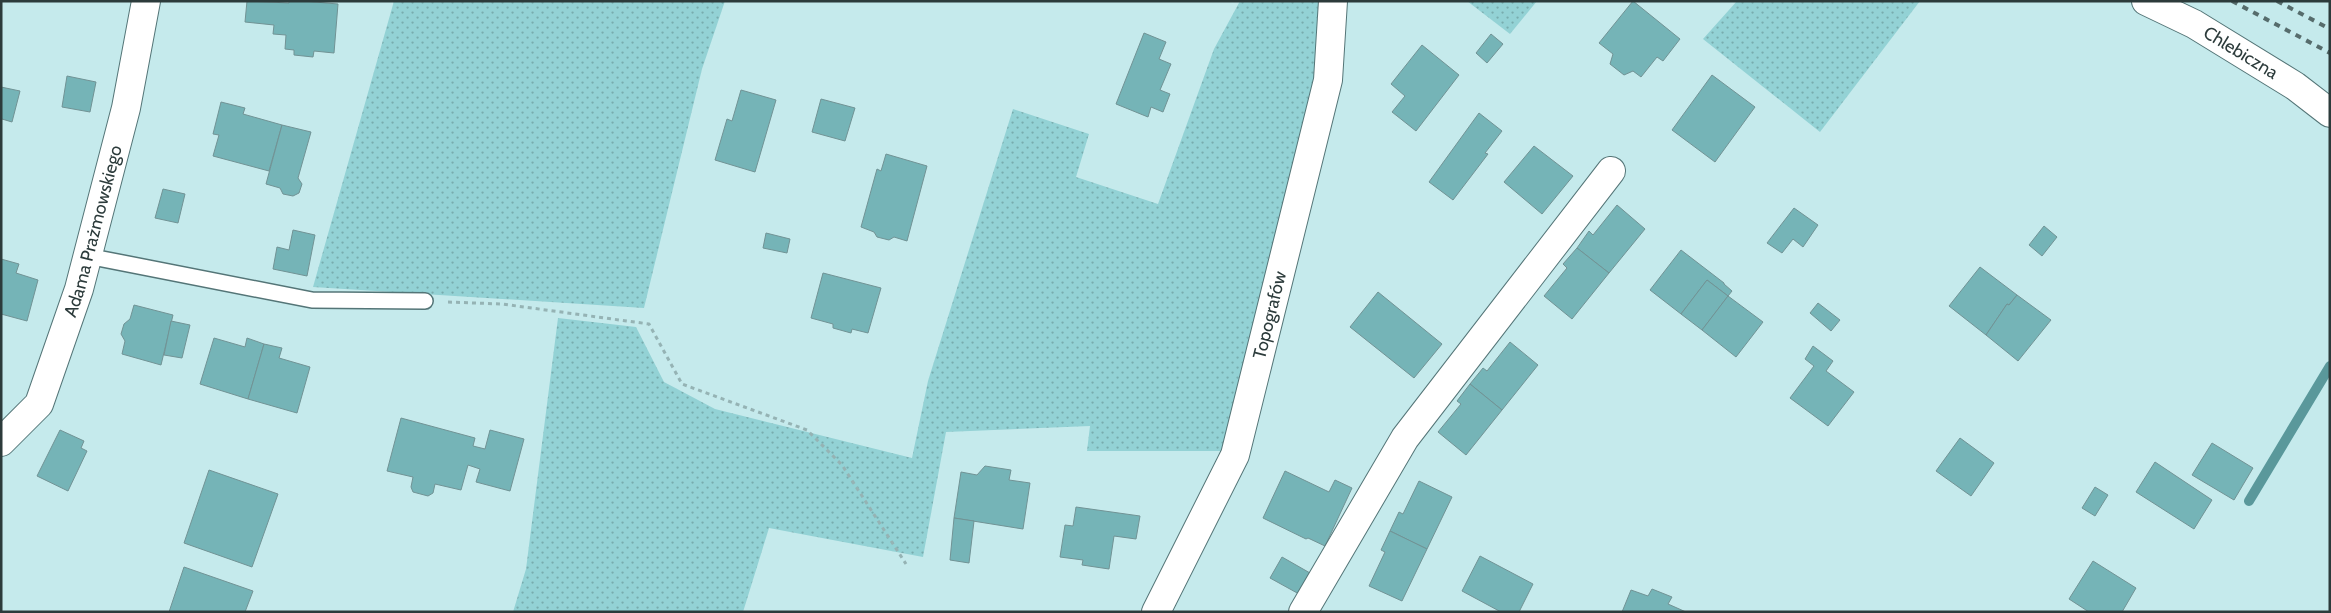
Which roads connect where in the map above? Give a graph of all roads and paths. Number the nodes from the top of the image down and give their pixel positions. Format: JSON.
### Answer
{"nodes":[{"id":1,"x":146,"y":1,"type":"edge"},
{"id":2,"x":1333,"y":1,"type":"edge"},
{"id":3,"x":2146,"y":1,"type":"edge"},
{"id":4,"x":2330,"y":113,"type":"edge"},
{"id":5,"x":1612,"y":172,"type":"dead end"},
{"id":6,"x":88,"y":256,"type":"junction"},
{"id":7,"x":425,"y":301,"type":"joint"},
{"id":8,"x":1,"y":442,"type":"edge"},
{"id":9,"x":906,"y":564,"type":"dead end"},
{"id":10,"x":1156,"y":612,"type":"edge"},
{"id":11,"x":1303,"y":612,"type":"edge"}],
"edges":[{"from":1,"to":6,"type":"street","name":"Adama Prażmowskiego"},
{"from":2,"to":10,"type":"street","name":"Topografów"},
{"from":3,"to":4,"type":"street","name":"Chlebiczna"},
{"from":5,"to":11,"type":"street"},
{"from":6,"to":7,"type":"lane"},
{"from":6,"to":8,"type":"street","name":"Adama Prażmowskiego"},
{"from":7,"to":9,"type":"path"}]}
